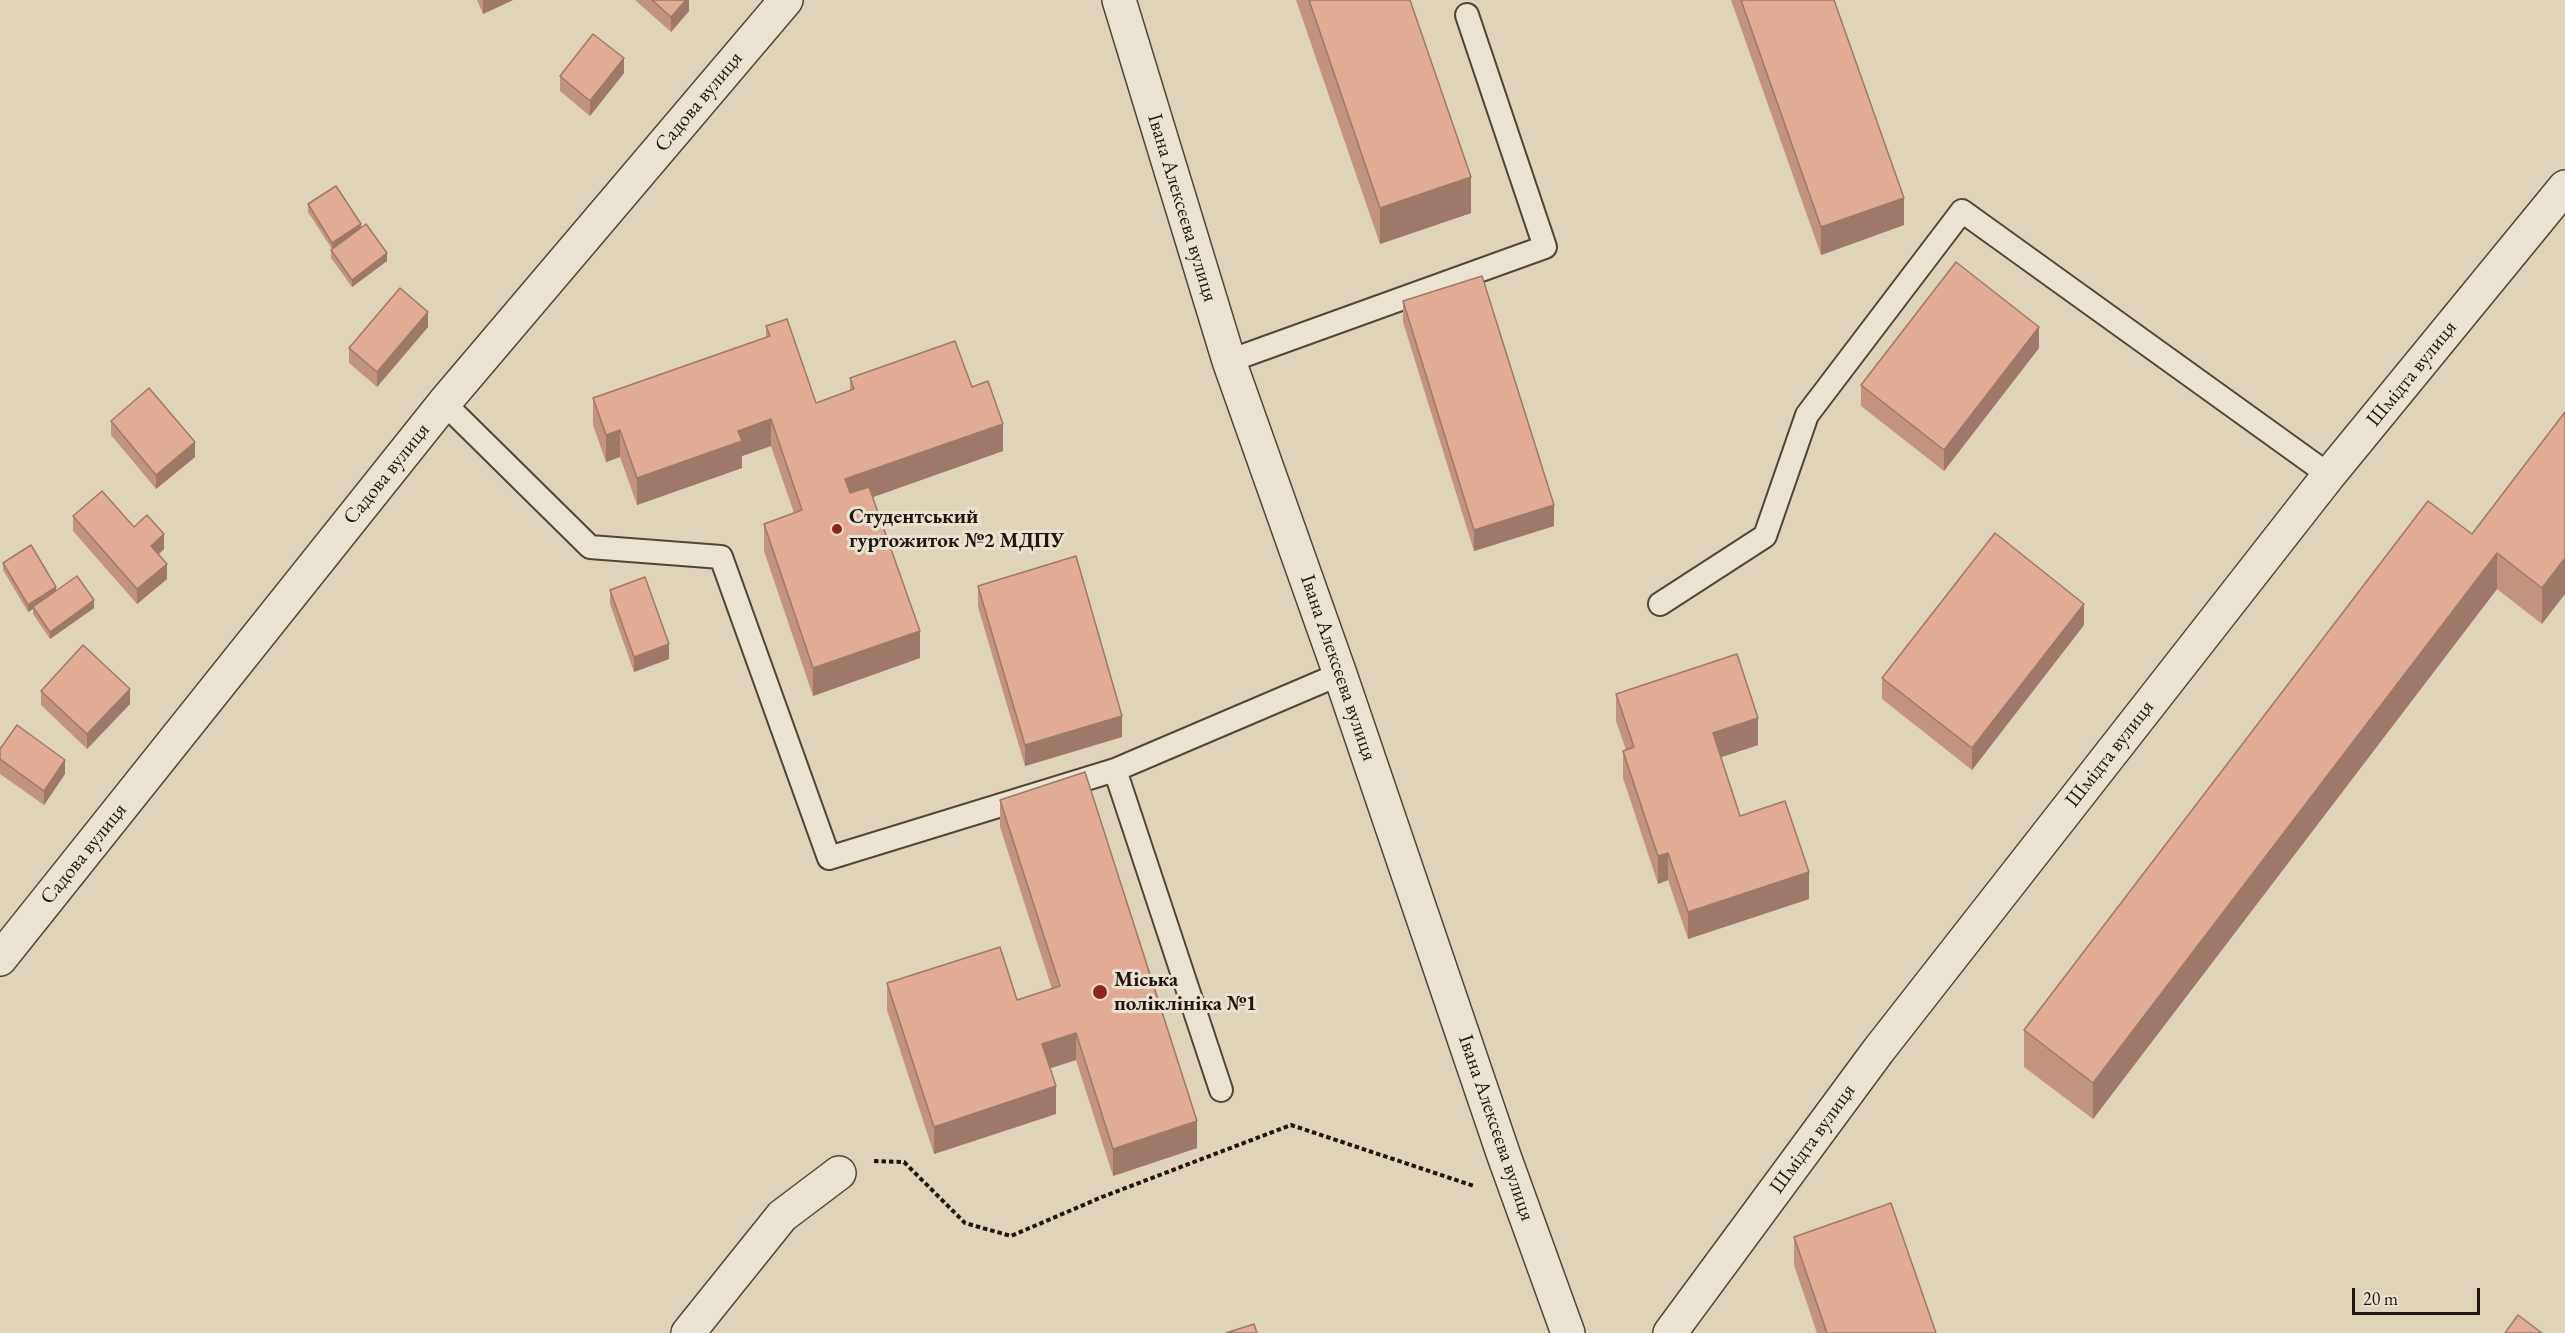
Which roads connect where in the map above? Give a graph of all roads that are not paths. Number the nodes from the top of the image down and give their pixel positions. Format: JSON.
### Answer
{"nodes":[{"id":1,"x":786,"y":0,"type":"edge"},
{"id":2,"x":1119,"y":0,"type":"edge"},
{"id":3,"x":1467,"y":15,"type":"dead end"},
{"id":4,"x":2565,"y":187,"type":"edge"},
{"id":5,"x":1229,"y":361,"type":"junction"},
{"id":6,"x":444,"y":403,"type":"junction"},
{"id":7,"x":2329,"y":476,"type":"junction"},
{"id":8,"x":1660,"y":604,"type":"dead end"},
{"id":9,"x":1340,"y":674,"type":"junction"},
{"id":10,"x":1115,"y":770,"type":"junction"},
{"id":11,"x":0,"y":959,"type":"edge"},
{"id":12,"x":1221,"y":1090,"type":"dead end"},
{"id":13,"x":839,"y":1173,"type":"road end"},
{"id":14,"x":688,"y":1333,"type":"edge"},
{"id":15,"x":1568,"y":1333,"type":"edge"},
{"id":16,"x":1670,"y":1333,"type":"edge"}],
"edges":[{"from":1,"to":6,"type":"street","name":"Садова вулиця"},
{"from":2,"to":5,"type":"street","name":"Івана Алексєєва вулиця"},
{"from":3,"to":5,"type":"lane"},
{"from":4,"to":7,"type":"street","name":"Шмідта вулиця"},
{"from":5,"to":9,"type":"street","name":"Івана Алексєєва вулиця"},
{"from":6,"to":10,"type":"lane"},
{"from":6,"to":11,"type":"street","name":"Садова вулиця"},
{"from":7,"to":8,"type":"lane"},
{"from":7,"to":16,"type":"street","name":"Шмідта вулиця"},
{"from":9,"to":10,"type":"lane"},
{"from":9,"to":15,"type":"street","name":"Івана Алексєєва вулиця"},
{"from":10,"to":12,"type":"lane"},
{"from":13,"to":14,"type":"street"}]}
